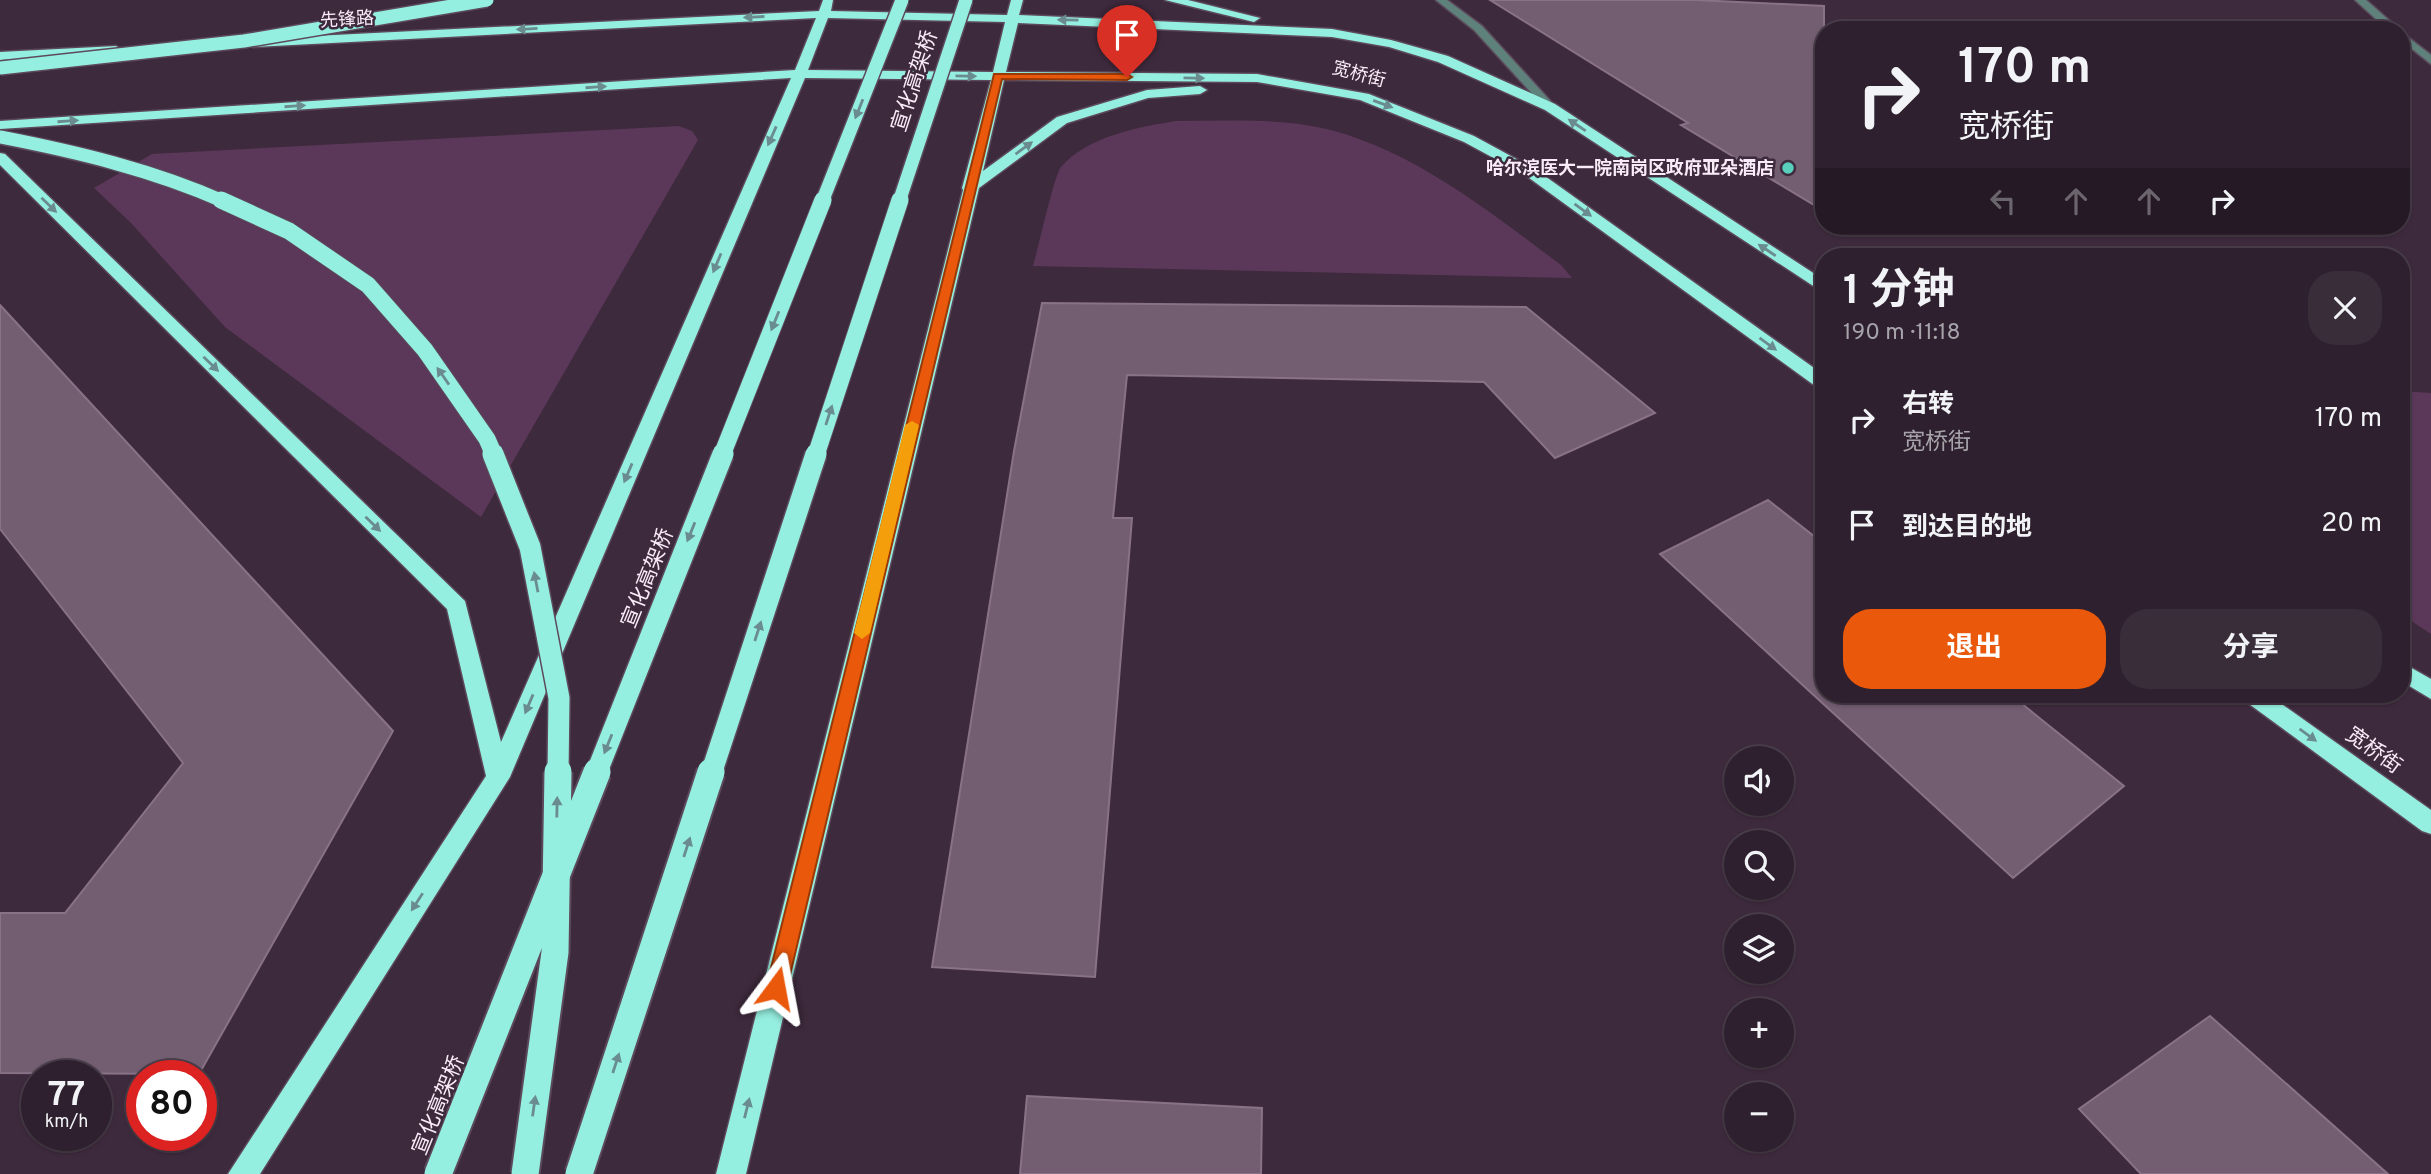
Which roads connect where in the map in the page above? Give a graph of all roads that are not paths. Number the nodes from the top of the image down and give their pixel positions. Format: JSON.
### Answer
{"nodes":[{"id":1,"x":487,"y":0,"type":"edge"},
{"id":2,"x":829,"y":0,"type":"edge"},
{"id":3,"x":902,"y":0,"type":"edge"},
{"id":4,"x":966,"y":0,"type":"edge"},
{"id":5,"x":1017,"y":0,"type":"edge"},
{"id":6,"x":1171,"y":0,"type":"edge"},
{"id":7,"x":1441,"y":0,"type":"edge"},
{"id":8,"x":2360,"y":0,"type":"edge"},
{"id":9,"x":822,"y":14,"type":"junction"},
{"id":10,"x":1012,"y":19,"type":"junction"},
{"id":11,"x":2384,"y":21,"type":"edge"},
{"id":12,"x":1332,"y":33,"type":"junction"},
{"id":13,"x":2410,"y":43,"type":"edge"},
{"id":14,"x":0,"y":56,"type":"edge"},
{"id":15,"x":2431,"y":61,"type":"edge"},
{"id":16,"x":0,"y":68,"type":"edge"},
{"id":17,"x":800,"y":74,"type":"junction"},
{"id":18,"x":998,"y":76,"type":"junction"},
{"id":19,"x":1317,"y":87,"type":"junction"},
{"id":20,"x":1550,"y":107,"type":"junction"},
{"id":21,"x":0,"y":125,"type":"edge"},
{"id":22,"x":0,"y":137,"type":"edge"},
{"id":23,"x":0,"y":157,"type":"edge"},
{"id":24,"x":970,"y":188,"type":"junction"},
{"id":25,"x":1815,"y":282,"type":"edge"},
{"id":26,"x":1815,"y":378,"type":"edge"},
{"id":27,"x":2410,"y":676,"type":"edge"},
{"id":28,"x":2431,"y":690,"type":"edge"},
{"id":29,"x":2264,"y":703,"type":"edge"},
{"id":30,"x":498,"y":777,"type":"junction"},
{"id":31,"x":2431,"y":824,"type":"edge"},
{"id":32,"x":243,"y":1174,"type":"edge"},
{"id":33,"x":438,"y":1174,"type":"edge"},
{"id":34,"x":525,"y":1174,"type":"edge"},
{"id":35,"x":579,"y":1174,"type":"edge"},
{"id":36,"x":731,"y":1174,"type":"edge"}],
"edges":[{"from":1,"to":16,"type":"highway","bridge":true},
{"from":2,"to":9,"type":"highway"},
{"from":3,"to":33,"type":"highway","name":"宣化高架桥","one_way":true,"bridge":true},
{"from":35,"to":4,"type":"highway","name":"宣化高架桥","one_way":true,"bridge":true},
{"from":5,"to":10,"type":"highway"},
{"from":6,"to":12,"type":"highway"},
{"from":7,"to":20,"type":"street"},
{"from":8,"to":11,"type":"street"},
{"from":9,"to":10,"type":"highway","name":"宽桥街"},
{"from":9,"to":14,"type":"highway","name":"先锋路","one_way":true},
{"from":9,"to":17,"type":"highway"},
{"from":12,"to":10,"type":"highway","name":"宽桥街","one_way":true},
{"from":10,"to":18,"type":"highway"},
{"from":12,"to":20,"type":"highway","name":"宽桥街"},
{"from":13,"to":15,"type":"street"},
{"from":17,"to":18,"type":"highway","name":"宽桥街","one_way":true},
{"from":21,"to":17,"type":"highway","one_way":true},
{"from":17,"to":30,"type":"highway","one_way":true},
{"from":18,"to":19,"type":"highway","name":"宽桥街","one_way":true},
{"from":18,"to":24,"type":"highway"},
{"from":24,"to":19,"type":"highway","one_way":true},
{"from":19,"to":26,"type":"highway","name":"宽桥街","one_way":true},
{"from":25,"to":20,"type":"highway","name":"宽桥街","one_way":true},
{"from":34,"to":22,"type":"highway","one_way":true,"bridge":true},
{"from":23,"to":30,"type":"highway","one_way":true},
{"from":36,"to":24,"type":"highway","one_way":true},
{"from":27,"to":28,"type":"highway"},
{"from":29,"to":31,"type":"highway","name":"宽桥街","one_way":true},
{"from":30,"to":32,"type":"highway","one_way":true}]}
